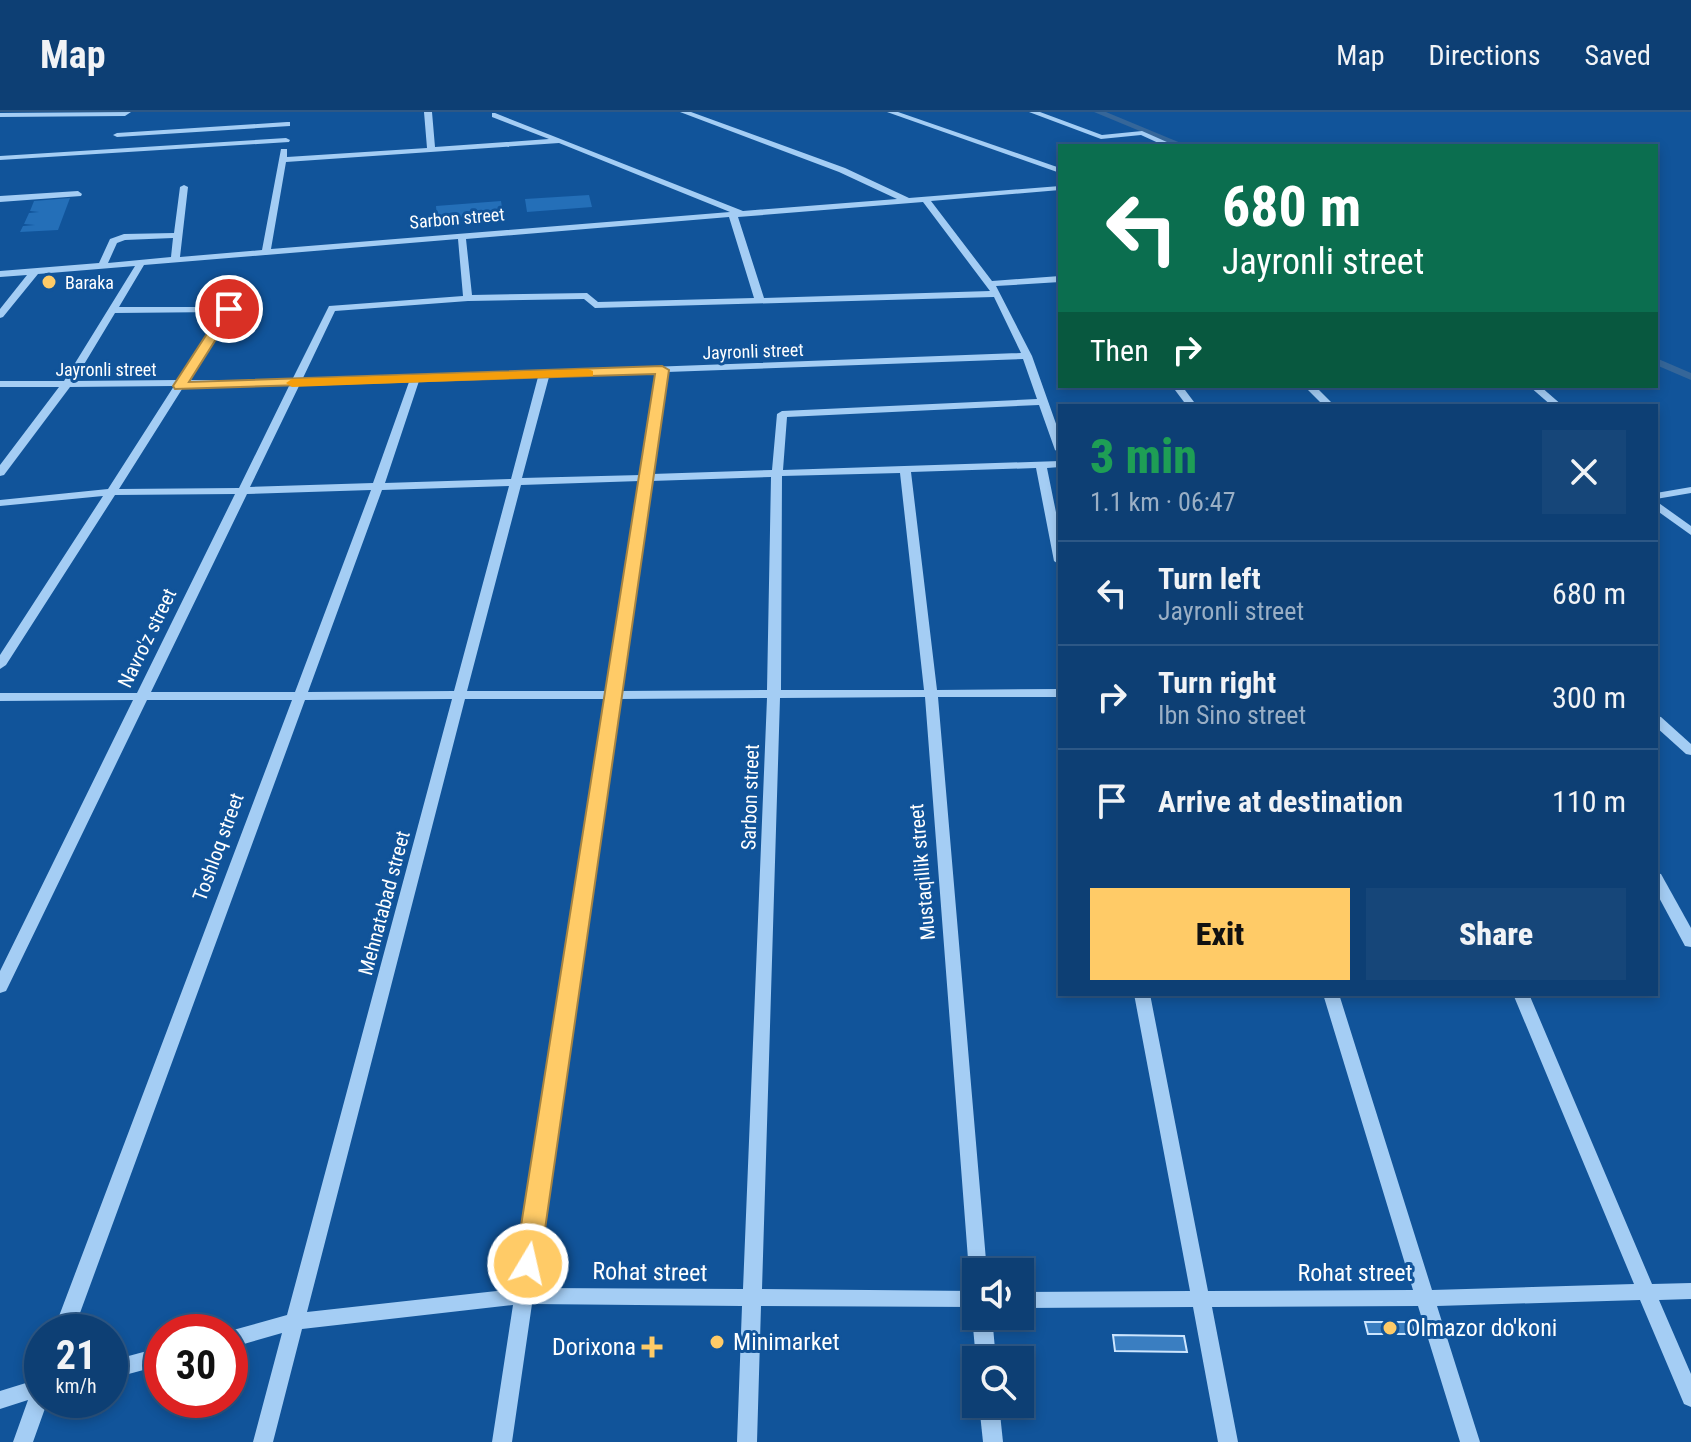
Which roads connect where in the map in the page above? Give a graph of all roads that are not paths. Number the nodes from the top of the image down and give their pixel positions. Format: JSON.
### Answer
{"nodes":[{"id":1,"x":127,"y":112,"type":"edge"},
{"id":2,"x":291,"y":112,"type":"edge"},
{"id":3,"x":428,"y":112,"type":"edge"},
{"id":4,"x":684,"y":112,"type":"edge"},
{"id":5,"x":891,"y":112,"type":"edge"},
{"id":6,"x":1033,"y":112,"type":"edge"},
{"id":7,"x":0,"y":115,"type":"edge"},
{"id":8,"x":495,"y":115,"type":"dead end"},
{"id":9,"x":287,"y":124,"type":"junction"},
{"id":10,"x":117,"y":135,"type":"dead end"},
{"id":11,"x":286,"y":140,"type":"junction"},
{"id":12,"x":560,"y":141,"type":"junction"},
{"id":13,"x":1167,"y":144,"type":"edge"},
{"id":14,"x":431,"y":150,"type":"junction"},
{"id":15,"x":0,"y":158,"type":"edge"},
{"id":16,"x":282,"y":160,"type":"junction"},
{"id":17,"x":1058,"y":170,"type":"edge"},
{"id":18,"x":184,"y":187,"type":"dead end"},
{"id":19,"x":1058,"y":188,"type":"edge"},
{"id":20,"x":78,"y":194,"type":"dead end"},
{"id":21,"x":0,"y":199,"type":"edge"},
{"id":22,"x":927,"y":201,"type":"junction"},
{"id":23,"x":912,"y":202,"type":"junction"},
{"id":24,"x":745,"y":215,"type":"junction"},
{"id":25,"x":733,"y":216,"type":"junction"},
{"id":26,"x":178,"y":235,"type":"junction"},
{"id":27,"x":462,"y":238,"type":"junction"},
{"id":28,"x":266,"y":253,"type":"junction"},
{"id":29,"x":175,"y":260,"type":"junction"},
{"id":30,"x":141,"y":263,"type":"junction"},
{"id":31,"x":102,"y":266,"type":"junction"},
{"id":32,"x":35,"y":271,"type":"junction"},
{"id":33,"x":0,"y":274,"type":"edge"},
{"id":34,"x":1058,"y":279,"type":"edge"},
{"id":35,"x":990,"y":284,"type":"junction"},
{"id":36,"x":997,"y":294,"type":"junction"},
{"id":37,"x":468,"y":298,"type":"junction"},
{"id":38,"x":760,"y":301,"type":"junction"},
{"id":39,"x":112,"y":310,"type":"junction"},
{"id":40,"x":0,"y":315,"type":"edge"},
{"id":41,"x":1027,"y":356,"type":"junction"},
{"id":42,"x":662,"y":370,"type":"junction"},
{"id":43,"x":544,"y":375,"type":"junction"},
{"id":44,"x":415,"y":378,"type":"junction"},
{"id":45,"x":293,"y":383,"type":"junction"},
{"id":46,"x":0,"y":384,"type":"edge"},
{"id":47,"x":66,"y":385,"type":"junction"},
{"id":48,"x":180,"y":386,"type":"junction"},
{"id":49,"x":1311,"y":388,"type":"edge"},
{"id":50,"x":1536,"y":388,"type":"edge"},
{"id":51,"x":1044,"y":402,"type":"junction"},
{"id":52,"x":1328,"y":404,"type":"edge"},
{"id":53,"x":1556,"y":404,"type":"edge"},
{"id":54,"x":1058,"y":444,"type":"edge"},
{"id":55,"x":1058,"y":464,"type":"edge"},
{"id":56,"x":1041,"y":465,"type":"junction"},
{"id":57,"x":905,"y":469,"type":"junction"},
{"id":58,"x":777,"y":472,"type":"junction"},
{"id":59,"x":0,"y":473,"type":"edge"},
{"id":60,"x":644,"y":477,"type":"junction"},
{"id":61,"x":516,"y":480,"type":"junction"},
{"id":62,"x":378,"y":486,"type":"junction"},
{"id":63,"x":1691,"y":490,"type":"edge"},
{"id":64,"x":243,"y":491,"type":"junction"},
{"id":65,"x":113,"y":492,"type":"junction"},
{"id":66,"x":1658,"y":495,"type":"edge"},
{"id":67,"x":0,"y":503,"type":"edge"},
{"id":68,"x":1691,"y":532,"type":"edge"},
{"id":69,"x":1058,"y":551,"type":"edge"},
{"id":70,"x":0,"y":665,"type":"edge"},
{"id":71,"x":774,"y":693,"type":"junction"},
{"id":72,"x":931,"y":693,"type":"junction"},
{"id":73,"x":1058,"y":693,"type":"edge"},
{"id":74,"x":300,"y":695,"type":"junction"},
{"id":75,"x":613,"y":695,"type":"junction"},
{"id":76,"x":141,"y":696,"type":"junction"},
{"id":77,"x":460,"y":696,"type":"junction"},
{"id":78,"x":0,"y":697,"type":"edge"},
{"id":79,"x":1658,"y":722,"type":"edge"},
{"id":80,"x":1691,"y":751,"type":"edge"},
{"id":81,"x":1658,"y":882,"type":"edge"},
{"id":82,"x":1691,"y":942,"type":"edge"},
{"id":83,"x":0,"y":987,"type":"edge"},
{"id":84,"x":1142,"y":996,"type":"edge"},
{"id":85,"x":1332,"y":996,"type":"edge"},
{"id":86,"x":1522,"y":996,"type":"edge"},
{"id":87,"x":977,"y":1258,"type":"edge"},
{"id":88,"x":1646,"y":1290,"type":"junction"},
{"id":89,"x":1691,"y":1291,"type":"edge"},
{"id":90,"x":523,"y":1296,"type":"junction"},
{"id":91,"x":1425,"y":1298,"type":"junction"},
{"id":92,"x":751,"y":1299,"type":"junction"},
{"id":93,"x":962,"y":1299,"type":"edge"},
{"id":94,"x":1034,"y":1300,"type":"edge"},
{"id":95,"x":1199,"y":1300,"type":"junction"},
{"id":96,"x":70,"y":1314,"type":"edge"},
{"id":97,"x":293,"y":1322,"type":"junction"},
{"id":98,"x":248,"y":1334,"type":"edge"},
{"id":99,"x":24,"y":1393,"type":"edge"},
{"id":100,"x":1691,"y":1398,"type":"edge"},
{"id":101,"x":0,"y":1400,"type":"edge"},
{"id":102,"x":31,"y":1418,"type":"edge"},
{"id":103,"x":990,"y":1418,"type":"edge"},
{"id":104,"x":23,"y":1442,"type":"edge"},
{"id":105,"x":263,"y":1442,"type":"edge"},
{"id":106,"x":502,"y":1442,"type":"edge"},
{"id":107,"x":747,"y":1442,"type":"edge"},
{"id":108,"x":993,"y":1442,"type":"edge"},
{"id":109,"x":1228,"y":1442,"type":"edge"},
{"id":110,"x":1470,"y":1442,"type":"edge"}],
"edges":[{"from":1,"to":7,"type":"street"},
{"from":2,"to":9,"type":"street"},
{"from":3,"to":14,"type":"street"},
{"from":4,"to":23,"type":"street"},
{"from":5,"to":17,"type":"street"},
{"from":6,"to":13,"type":"street"},
{"from":8,"to":12,"type":"street"},
{"from":9,"to":10,"type":"street"},
{"from":9,"to":11,"type":"street"},
{"from":11,"to":15,"type":"street"},
{"from":11,"to":16,"type":"street"},
{"from":12,"to":14,"type":"street"},
{"from":12,"to":24,"type":"street"},
{"from":14,"to":16,"type":"street"},
{"from":16,"to":28,"type":"street"},
{"from":18,"to":26,"type":"street"},
{"from":19,"to":22,"type":"street","name":"Sarbon street"},
{"from":20,"to":21,"type":"street"},
{"from":22,"to":23,"type":"street","name":"Sarbon street"},
{"from":22,"to":35,"type":"street"},
{"from":23,"to":24,"type":"street","name":"Sarbon street"},
{"from":24,"to":25,"type":"street","name":"Sarbon street"},
{"from":25,"to":27,"type":"street","name":"Sarbon street"},
{"from":25,"to":38,"type":"street"},
{"from":26,"to":29,"type":"street"},
{"from":26,"to":31,"type":"street"},
{"from":27,"to":28,"type":"street","name":"Sarbon street"},
{"from":27,"to":37,"type":"street"},
{"from":28,"to":29,"type":"street","name":"Sarbon street"},
{"from":29,"to":30,"type":"street","name":"Sarbon street"},
{"from":30,"to":31,"type":"street","name":"Sarbon street"},
{"from":30,"to":39,"type":"street"},
{"from":31,"to":32,"type":"street","name":"Sarbon street"},
{"from":32,"to":33,"type":"street","name":"Sarbon street"},
{"from":32,"to":40,"type":"street"},
{"from":34,"to":35,"type":"street"},
{"from":35,"to":36,"type":"street"},
{"from":36,"to":38,"type":"street"},
{"from":36,"to":41,"type":"street"},
{"from":37,"to":38,"type":"street"},
{"from":37,"to":45,"type":"street","name":"Navro'z street"},
{"from":39,"to":47,"type":"street"},
{"from":39,"to":48,"type":"street"},
{"from":41,"to":42,"type":"street","name":"Jayronli street"},
{"from":41,"to":51,"type":"street"},
{"from":42,"to":43,"type":"street","name":"Jayronli street"},
{"from":42,"to":60,"type":"street"},
{"from":43,"to":44,"type":"street","name":"Jayronli street"},
{"from":43,"to":61,"type":"street","name":"Mehnatаbаd street"},
{"from":44,"to":45,"type":"street","name":"Jayronli street"},
{"from":44,"to":62,"type":"street","name":"Toshloq street"},
{"from":45,"to":48,"type":"street","name":"Jayronli street"},
{"from":45,"to":64,"type":"street","name":"Navro'z street"},
{"from":46,"to":47,"type":"street","name":"Jayronli street"},
{"from":47,"to":48,"type":"street","name":"Jayronli street"},
{"from":47,"to":59,"type":"street"},
{"from":48,"to":65,"type":"street"},
{"from":49,"to":52,"type":"street"},
{"from":50,"to":53,"type":"street"},
{"from":51,"to":54,"type":"street"},
{"from":51,"to":58,"type":"street","name":"Sarbon street"},
{"from":55,"to":56,"type":"street"},
{"from":56,"to":57,"type":"street"},
{"from":56,"to":69,"type":"street"},
{"from":57,"to":58,"type":"street"},
{"from":57,"to":72,"type":"street","name":"Mustaqillik street"},
{"from":58,"to":60,"type":"street"},
{"from":58,"to":71,"type":"street","name":"Sarbon street"},
{"from":60,"to":61,"type":"street"},
{"from":60,"to":75,"type":"street"},
{"from":61,"to":62,"type":"street"},
{"from":61,"to":77,"type":"street","name":"Mehnatаbаd street"},
{"from":62,"to":64,"type":"street"},
{"from":62,"to":74,"type":"street","name":"Toshloq street"},
{"from":63,"to":66,"type":"street"},
{"from":64,"to":65,"type":"street"},
{"from":64,"to":76,"type":"street","name":"Navro'z street"},
{"from":65,"to":67,"type":"street"},
{"from":65,"to":70,"type":"street"},
{"from":66,"to":68,"type":"street"},
{"from":71,"to":72,"type":"street"},
{"from":71,"to":75,"type":"street"},
{"from":71,"to":92,"type":"street","name":"Sarbon street"},
{"from":72,"to":73,"type":"street"},
{"from":72,"to":87,"type":"street","name":"Mustaqillik street"},
{"from":74,"to":76,"type":"street"},
{"from":74,"to":77,"type":"street"},
{"from":74,"to":96,"type":"street","name":"Toshloq street"},
{"from":75,"to":77,"type":"street"},
{"from":75,"to":90,"type":"street"},
{"from":76,"to":78,"type":"street"},
{"from":76,"to":83,"type":"street","name":"Navro'z street"},
{"from":77,"to":97,"type":"street","name":"Mehnatаbаd street"},
{"from":79,"to":80,"type":"street"},
{"from":81,"to":82,"type":"street"},
{"from":84,"to":95,"type":"street"},
{"from":85,"to":91,"type":"street"},
{"from":86,"to":88,"type":"street"},
{"from":88,"to":89,"type":"street","name":"Rohat street"},
{"from":88,"to":91,"type":"street","name":"Rohat street"},
{"from":88,"to":100,"type":"street"},
{"from":90,"to":92,"type":"street","name":"Rohat street"},
{"from":90,"to":97,"type":"street","name":"Rohat street"},
{"from":90,"to":106,"type":"street"},
{"from":91,"to":95,"type":"street","name":"Rohat street"},
{"from":91,"to":110,"type":"street"},
{"from":92,"to":93,"type":"street","name":"Rohat street"},
{"from":92,"to":107,"type":"street","name":"Sarbon street"},
{"from":94,"to":95,"type":"street","name":"Rohat street"},
{"from":95,"to":109,"type":"street"},
{"from":97,"to":98,"type":"street","name":"Rohat street"},
{"from":97,"to":105,"type":"street","name":"Mehnatаbаd street"},
{"from":99,"to":101,"type":"street"},
{"from":102,"to":104,"type":"street"},
{"from":103,"to":108,"type":"street"}]}
